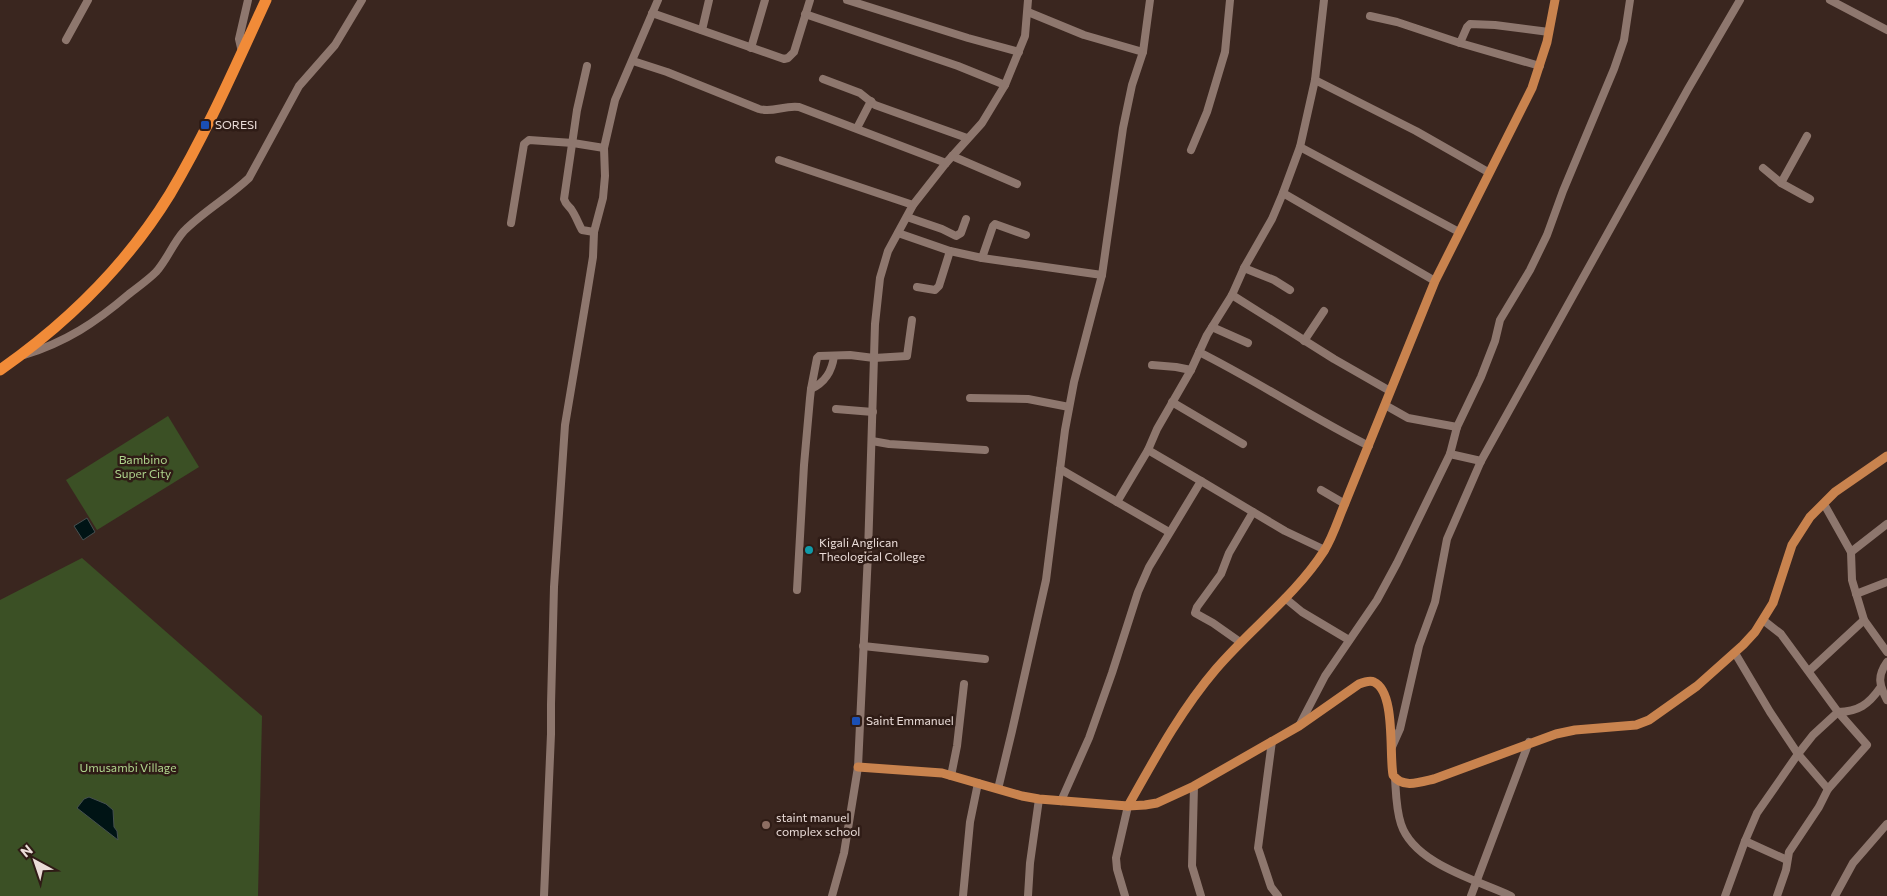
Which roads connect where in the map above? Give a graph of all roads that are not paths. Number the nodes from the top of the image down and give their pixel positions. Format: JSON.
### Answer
{"nodes":[{"id":1,"x":88,"y":0,"type":"edge"},
{"id":2,"x":248,"y":0,"type":"edge"},
{"id":3,"x":266,"y":0,"type":"edge"},
{"id":4,"x":362,"y":0,"type":"edge"},
{"id":5,"x":658,"y":0,"type":"edge"},
{"id":6,"x":709,"y":0,"type":"edge"},
{"id":7,"x":766,"y":0,"type":"edge"},
{"id":8,"x":810,"y":0,"type":"edge"},
{"id":9,"x":847,"y":0,"type":"edge"},
{"id":10,"x":1028,"y":0,"type":"edge"},
{"id":11,"x":1150,"y":0,"type":"edge"},
{"id":12,"x":1230,"y":0,"type":"edge"},
{"id":13,"x":1324,"y":0,"type":"edge"},
{"id":14,"x":1555,"y":0,"type":"edge"},
{"id":15,"x":1630,"y":0,"type":"edge"},
{"id":16,"x":1740,"y":0,"type":"edge"},
{"id":17,"x":1830,"y":0,"type":"edge"},
{"id":18,"x":1028,"y":12,"type":"junction"},
{"id":19,"x":652,"y":13,"type":"junction"},
{"id":20,"x":805,"y":14,"type":"junction"},
{"id":21,"x":1370,"y":16,"type":"dead end"},
{"id":22,"x":702,"y":30,"type":"junction"},
{"id":23,"x":1887,"y":30,"type":"edge"},
{"id":24,"x":1549,"y":32,"type":"junction"},
{"id":25,"x":66,"y":40,"type":"dead end"},
{"id":26,"x":1460,"y":43,"type":"junction"},
{"id":27,"x":751,"y":48,"type":"junction"},
{"id":28,"x":242,"y":52,"type":"junction"},
{"id":29,"x":1019,"y":52,"type":"junction"},
{"id":30,"x":1143,"y":52,"type":"junction"},
{"id":31,"x":633,"y":61,"type":"junction"},
{"id":32,"x":587,"y":66,"type":"dead end"},
{"id":33,"x":1540,"y":66,"type":"junction"},
{"id":34,"x":823,"y":79,"type":"dead end"},
{"id":35,"x":1315,"y":80,"type":"junction"},
{"id":36,"x":1005,"y":85,"type":"junction"},
{"id":37,"x":870,"y":101,"type":"junction"},
{"id":38,"x":857,"y":128,"type":"junction"},
{"id":39,"x":1807,"y":136,"type":"dead end"},
{"id":40,"x":967,"y":138,"type":"junction"},
{"id":41,"x":573,"y":143,"type":"junction"},
{"id":42,"x":1300,"y":147,"type":"junction"},
{"id":43,"x":604,"y":148,"type":"junction"},
{"id":44,"x":1191,"y":150,"type":"dead end"},
{"id":45,"x":952,"y":156,"type":"junction"},
{"id":46,"x":779,"y":160,"type":"dead end"},
{"id":47,"x":946,"y":163,"type":"junction"},
{"id":48,"x":1763,"y":168,"type":"dead end"},
{"id":49,"x":1488,"y":172,"type":"junction"},
{"id":50,"x":1781,"y":183,"type":"junction"},
{"id":51,"x":1017,"y":184,"type":"dead end"},
{"id":52,"x":1283,"y":193,"type":"junction"},
{"id":53,"x":1810,"y":199,"type":"dead end"},
{"id":54,"x":913,"y":205,"type":"junction"},
{"id":55,"x":907,"y":217,"type":"junction"},
{"id":56,"x":966,"y":219,"type":"dead end"},
{"id":57,"x":511,"y":223,"type":"dead end"},
{"id":58,"x":594,"y":232,"type":"junction"},
{"id":59,"x":1459,"y":232,"type":"junction"},
{"id":60,"x":898,"y":233,"type":"junction"},
{"id":61,"x":1026,"y":235,"type":"dead end"},
{"id":62,"x":950,"y":251,"type":"junction"},
{"id":63,"x":982,"y":258,"type":"junction"},
{"id":64,"x":1244,"y":268,"type":"junction"},
{"id":65,"x":1102,"y":275,"type":"junction"},
{"id":66,"x":1435,"y":281,"type":"junction"},
{"id":67,"x":917,"y":287,"type":"dead end"},
{"id":68,"x":1290,"y":290,"type":"dead end"},
{"id":69,"x":1232,"y":295,"type":"junction"},
{"id":70,"x":1324,"y":311,"type":"dead end"},
{"id":71,"x":912,"y":320,"type":"dead end"},
{"id":72,"x":1212,"y":326,"type":"junction"},
{"id":73,"x":1304,"y":341,"type":"junction"},
{"id":74,"x":1248,"y":343,"type":"dead end"},
{"id":75,"x":1199,"y":352,"type":"junction"},
{"id":76,"x":834,"y":356,"type":"junction"},
{"id":77,"x":20,"y":357,"type":"junction"},
{"id":78,"x":874,"y":358,"type":"junction"},
{"id":79,"x":1152,"y":365,"type":"dead end"},
{"id":80,"x":0,"y":370,"type":"edge"},
{"id":81,"x":1190,"y":370,"type":"junction"},
{"id":82,"x":811,"y":389,"type":"junction"},
{"id":83,"x":1390,"y":391,"type":"junction"},
{"id":84,"x":970,"y":398,"type":"dead end"},
{"id":85,"x":1172,"y":402,"type":"junction"},
{"id":86,"x":1385,"y":405,"type":"junction"},
{"id":87,"x":1070,"y":408,"type":"junction"},
{"id":88,"x":836,"y":409,"type":"dead end"},
{"id":89,"x":873,"y":412,"type":"junction"},
{"id":90,"x":1457,"y":427,"type":"junction"},
{"id":91,"x":872,"y":441,"type":"junction"},
{"id":92,"x":1243,"y":444,"type":"dead end"},
{"id":93,"x":1369,"y":446,"type":"junction"},
{"id":94,"x":985,"y":450,"type":"dead end"},
{"id":95,"x":1148,"y":450,"type":"junction"},
{"id":96,"x":1450,"y":454,"type":"junction"},
{"id":97,"x":1887,"y":456,"type":"edge"},
{"id":98,"x":1481,"y":460,"type":"junction"},
{"id":99,"x":1060,"y":469,"type":"junction"},
{"id":100,"x":1201,"y":481,"type":"junction"},
{"id":101,"x":1321,"y":490,"type":"dead end"},
{"id":102,"x":1117,"y":502,"type":"junction"},
{"id":103,"x":1345,"y":504,"type":"junction"},
{"id":104,"x":1824,"y":504,"type":"junction"},
{"id":105,"x":1253,"y":512,"type":"junction"},
{"id":106,"x":1887,"y":524,"type":"edge"},
{"id":107,"x":1169,"y":532,"type":"junction"},
{"id":108,"x":1325,"y":550,"type":"junction"},
{"id":109,"x":1851,"y":552,"type":"junction"},
{"id":110,"x":1887,"y":582,"type":"edge"},
{"id":111,"x":797,"y":590,"type":"dead end"},
{"id":112,"x":1856,"y":594,"type":"junction"},
{"id":113,"x":1285,"y":598,"type":"junction"},
{"id":114,"x":1763,"y":620,"type":"junction"},
{"id":115,"x":1864,"y":620,"type":"junction"},
{"id":116,"x":1349,"y":640,"type":"junction"},
{"id":117,"x":1240,"y":642,"type":"junction"},
{"id":118,"x":863,"y":646,"type":"junction"},
{"id":119,"x":1887,"y":652,"type":"edge"},
{"id":120,"x":1735,"y":653,"type":"junction"},
{"id":121,"x":985,"y":659,"type":"dead end"},
{"id":122,"x":1887,"y":662,"type":"edge"},
{"id":123,"x":1809,"y":671,"type":"junction"},
{"id":124,"x":964,"y":684,"type":"dead end"},
{"id":125,"x":1880,"y":688,"type":"junction"},
{"id":126,"x":1887,"y":700,"type":"edge"},
{"id":127,"x":1838,"y":712,"type":"junction"},
{"id":128,"x":1299,"y":726,"type":"junction"},
{"id":129,"x":1272,"y":741,"type":"junction"},
{"id":130,"x":1529,"y":742,"type":"junction"},
{"id":131,"x":1392,"y":747,"type":"junction"},
{"id":132,"x":1798,"y":754,"type":"junction"},
{"id":133,"x":858,"y":767,"type":"junction"},
{"id":134,"x":951,"y":776,"type":"junction"},
{"id":135,"x":1395,"y":778,"type":"junction"},
{"id":136,"x":978,"y":784,"type":"junction"},
{"id":137,"x":1194,"y":786,"type":"junction"},
{"id":138,"x":998,"y":789,"type":"junction"},
{"id":139,"x":1828,"y":789,"type":"junction"},
{"id":140,"x":1039,"y":799,"type":"junction"},
{"id":141,"x":1061,"y":801,"type":"junction"},
{"id":142,"x":1128,"y":806,"type":"junction"},
{"id":143,"x":1887,"y":824,"type":"edge"},
{"id":144,"x":1745,"y":841,"type":"junction"},
{"id":145,"x":1787,"y":860,"type":"junction"},
{"id":146,"x":1476,"y":882,"type":"junction"},
{"id":147,"x":544,"y":896,"type":"edge"},
{"id":148,"x":832,"y":896,"type":"edge"},
{"id":149,"x":963,"y":896,"type":"edge"},
{"id":150,"x":1028,"y":896,"type":"edge"},
{"id":151,"x":1125,"y":896,"type":"edge"},
{"id":152,"x":1201,"y":896,"type":"edge"},
{"id":153,"x":1278,"y":896,"type":"edge"},
{"id":154,"x":1471,"y":896,"type":"edge"},
{"id":155,"x":1511,"y":896,"type":"edge"},
{"id":156,"x":1725,"y":896,"type":"edge"},
{"id":157,"x":1777,"y":896,"type":"edge"},
{"id":158,"x":1835,"y":896,"type":"edge"}],
"edges":[{"from":1,"to":25,"type":"street"},
{"from":2,"to":28,"type":"street"},
{"from":3,"to":28,"type":"highway"},
{"from":4,"to":77,"type":"street"},
{"from":5,"to":19,"type":"street"},
{"from":6,"to":22,"type":"street"},
{"from":7,"to":27,"type":"street"},
{"from":8,"to":20,"type":"street"},
{"from":9,"to":29,"type":"street"},
{"from":10,"to":18,"type":"street"},
{"from":11,"to":30,"type":"street"},
{"from":12,"to":44,"type":"street"},
{"from":13,"to":35,"type":"street"},
{"from":14,"to":24,"type":"main road"},
{"from":15,"to":90,"type":"street"},
{"from":16,"to":98,"type":"street"},
{"from":17,"to":23,"type":"street"},
{"from":18,"to":29,"type":"street"},
{"from":18,"to":30,"type":"street"},
{"from":19,"to":22,"type":"street"},
{"from":19,"to":31,"type":"street"},
{"from":20,"to":27,"type":"street"},
{"from":20,"to":36,"type":"street"},
{"from":21,"to":26,"type":"street"},
{"from":22,"to":27,"type":"street"},
{"from":24,"to":26,"type":"street"},
{"from":24,"to":33,"type":"main road"},
{"from":26,"to":33,"type":"street"},
{"from":28,"to":77,"type":"highway"},
{"from":29,"to":36,"type":"street"},
{"from":30,"to":65,"type":"street"},
{"from":31,"to":38,"type":"street"},
{"from":31,"to":43,"type":"street"},
{"from":32,"to":41,"type":"street"},
{"from":33,"to":49,"type":"main road"},
{"from":34,"to":37,"type":"street"},
{"from":35,"to":42,"type":"street"},
{"from":35,"to":49,"type":"street"},
{"from":36,"to":40,"type":"street"},
{"from":37,"to":38,"type":"street"},
{"from":37,"to":40,"type":"street"},
{"from":38,"to":47,"type":"street"},
{"from":39,"to":50,"type":"street"},
{"from":40,"to":45,"type":"street"},
{"from":41,"to":43,"type":"street"},
{"from":41,"to":57,"type":"street"},
{"from":41,"to":58,"type":"street"},
{"from":42,"to":52,"type":"street"},
{"from":42,"to":59,"type":"street"},
{"from":43,"to":58,"type":"street"},
{"from":45,"to":47,"type":"street"},
{"from":45,"to":51,"type":"street"},
{"from":46,"to":54,"type":"street"},
{"from":47,"to":54,"type":"street"},
{"from":48,"to":50,"type":"street"},
{"from":49,"to":59,"type":"main road"},
{"from":50,"to":53,"type":"street"},
{"from":52,"to":64,"type":"street"},
{"from":52,"to":66,"type":"street"},
{"from":54,"to":55,"type":"street"},
{"from":55,"to":56,"type":"street"},
{"from":55,"to":60,"type":"street"},
{"from":58,"to":147,"type":"street"},
{"from":59,"to":66,"type":"main road"},
{"from":60,"to":62,"type":"street"},
{"from":60,"to":78,"type":"street"},
{"from":61,"to":63,"type":"street"},
{"from":62,"to":63,"type":"street"},
{"from":62,"to":67,"type":"street"},
{"from":63,"to":65,"type":"street"},
{"from":64,"to":68,"type":"street"},
{"from":64,"to":69,"type":"street"},
{"from":65,"to":87,"type":"street"},
{"from":66,"to":83,"type":"main road"},
{"from":69,"to":72,"type":"street"},
{"from":69,"to":73,"type":"street"},
{"from":70,"to":73,"type":"street"},
{"from":71,"to":78,"type":"street"},
{"from":72,"to":74,"type":"street"},
{"from":72,"to":75,"type":"street"},
{"from":73,"to":83,"type":"street"},
{"from":75,"to":81,"type":"street"},
{"from":75,"to":93,"type":"street"},
{"from":76,"to":78,"type":"street"},
{"from":76,"to":82,"type":"street"},
{"from":76,"to":82,"type":"street"},
{"from":77,"to":80,"type":"highway"},
{"from":78,"to":89,"type":"street"},
{"from":79,"to":81,"type":"street"},
{"from":81,"to":85,"type":"street"},
{"from":82,"to":111,"type":"street"},
{"from":83,"to":86,"type":"main road"},
{"from":84,"to":87,"type":"street"},
{"from":85,"to":92,"type":"street"},
{"from":85,"to":95,"type":"street"},
{"from":86,"to":90,"type":"street"},
{"from":86,"to":93,"type":"main road"},
{"from":87,"to":99,"type":"street"},
{"from":88,"to":89,"type":"street"},
{"from":89,"to":91,"type":"street"},
{"from":90,"to":96,"type":"street"},
{"from":91,"to":94,"type":"street"},
{"from":91,"to":118,"type":"street"},
{"from":93,"to":103,"type":"main road"},
{"from":95,"to":100,"type":"street"},
{"from":95,"to":102,"type":"street"},
{"from":96,"to":98,"type":"street"},
{"from":96,"to":116,"type":"street"},
{"from":97,"to":104,"type":"main road"},
{"from":98,"to":131,"type":"street"},
{"from":99,"to":102,"type":"street"},
{"from":99,"to":138,"type":"street"},
{"from":100,"to":105,"type":"street"},
{"from":100,"to":107,"type":"street"},
{"from":101,"to":103,"type":"street"},
{"from":102,"to":107,"type":"street"},
{"from":103,"to":108,"type":"main road"},
{"from":104,"to":109,"type":"street"},
{"from":104,"to":114,"type":"main road"},
{"from":105,"to":108,"type":"street"},
{"from":105,"to":117,"type":"street"},
{"from":106,"to":109,"type":"street"},
{"from":107,"to":141,"type":"street"},
{"from":108,"to":113,"type":"main road"},
{"from":109,"to":112,"type":"street"},
{"from":110,"to":112,"type":"street"},
{"from":112,"to":115,"type":"street"},
{"from":113,"to":116,"type":"street"},
{"from":113,"to":117,"type":"main road"},
{"from":114,"to":120,"type":"main road"},
{"from":114,"to":123,"type":"street"},
{"from":115,"to":119,"type":"street"},
{"from":115,"to":123,"type":"street"},
{"from":116,"to":128,"type":"street"},
{"from":117,"to":142,"type":"main road"},
{"from":118,"to":121,"type":"street"},
{"from":118,"to":133,"type":"street"},
{"from":120,"to":130,"type":"main road"},
{"from":120,"to":132,"type":"street"},
{"from":122,"to":125,"type":"street"},
{"from":123,"to":127,"type":"street"},
{"from":124,"to":134,"type":"street"},
{"from":125,"to":126,"type":"street"},
{"from":125,"to":127,"type":"street"},
{"from":127,"to":132,"type":"street"},
{"from":127,"to":139,"type":"street"},
{"from":128,"to":129,"type":"main road"},
{"from":128,"to":131,"type":"main road"},
{"from":129,"to":137,"type":"main road"},
{"from":129,"to":153,"type":"street"},
{"from":130,"to":135,"type":"main road"},
{"from":130,"to":146,"type":"street"},
{"from":131,"to":135,"type":"main road"},
{"from":132,"to":139,"type":"street"},
{"from":132,"to":144,"type":"street"},
{"from":133,"to":134,"type":"main road"},
{"from":133,"to":148,"type":"street"},
{"from":134,"to":136,"type":"main road"},
{"from":135,"to":146,"type":"street"},
{"from":136,"to":138,"type":"main road"},
{"from":136,"to":149,"type":"street"},
{"from":137,"to":142,"type":"main road"},
{"from":137,"to":152,"type":"street"},
{"from":138,"to":140,"type":"main road"},
{"from":139,"to":145,"type":"street"},
{"from":140,"to":141,"type":"main road"},
{"from":140,"to":150,"type":"street"},
{"from":141,"to":142,"type":"main road"},
{"from":142,"to":151,"type":"street"},
{"from":143,"to":158,"type":"street"},
{"from":144,"to":145,"type":"street"},
{"from":144,"to":156,"type":"street"},
{"from":145,"to":157,"type":"street"},
{"from":146,"to":154,"type":"street"},
{"from":146,"to":155,"type":"street"}]}
